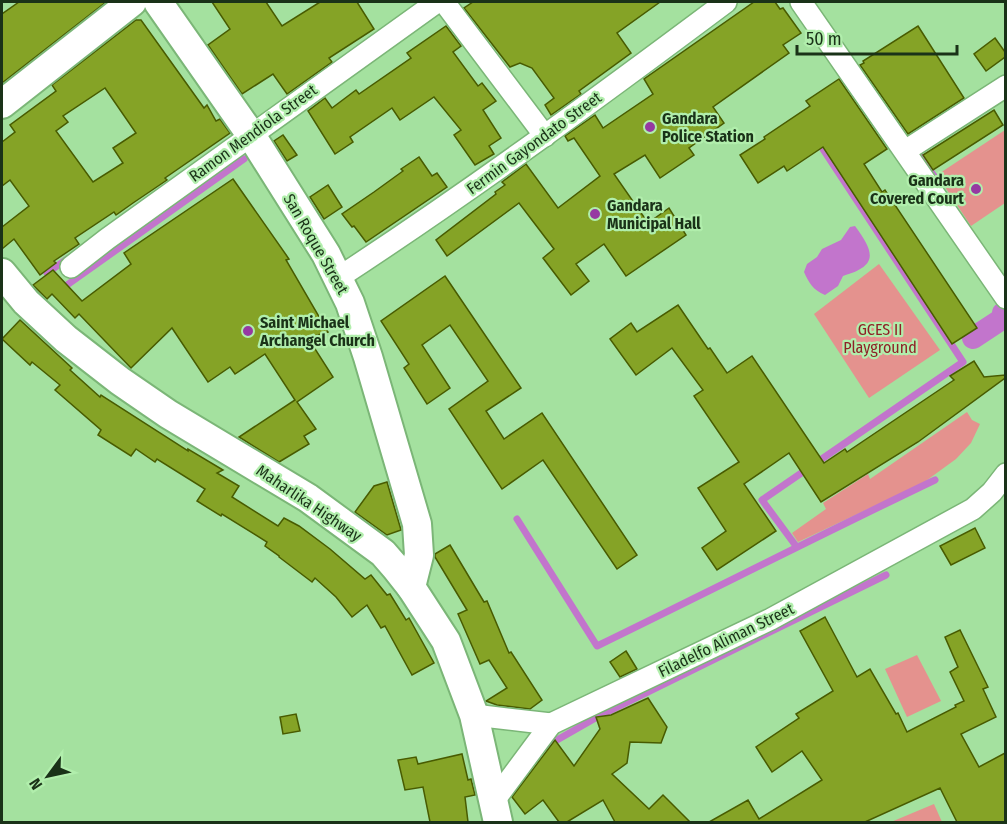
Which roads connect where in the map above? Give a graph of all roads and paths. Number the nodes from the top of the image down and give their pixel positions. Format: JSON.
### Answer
{"nodes":[{"id":1,"x":132,"y":2,"type":"edge"},
{"id":2,"x":158,"y":2,"type":"edge"},
{"id":3,"x":437,"y":2,"type":"edge"},
{"id":4,"x":444,"y":2,"type":"edge"},
{"id":5,"x":726,"y":2,"type":"edge"},
{"id":6,"x":801,"y":2,"type":"edge"},
{"id":7,"x":1005,"y":86,"type":"edge"},
{"id":8,"x":2,"y":104,"type":"edge"},
{"id":9,"x":251,"y":135,"type":"junction"},
{"id":10,"x":545,"y":136,"type":"junction"},
{"id":11,"x":905,"y":151,"type":"junction"},
{"id":12,"x":71,"y":267,"type":"dead end"},
{"id":13,"x":2,"y":273,"type":"edge"},
{"id":14,"x":338,"y":278,"type":"junction"},
{"id":15,"x":1005,"y":298,"type":"edge"},
{"id":16,"x":1005,"y":474,"type":"edge"},
{"id":17,"x":411,"y":586,"type":"junction"},
{"id":18,"x":474,"y":716,"type":"junction"},
{"id":19,"x":551,"y":724,"type":"junction"},
{"id":20,"x":495,"y":812,"type":"edge"}],
"edges":[{"from":1,"to":8,"type":"main road"},
{"from":2,"to":9,"type":"main road","name":"San Roque Street"},
{"from":3,"to":9,"type":"street","name":"Ramon Mendiola Street"},
{"from":4,"to":10,"type":"street"},
{"from":5,"to":10,"type":"street","name":"Fermin Gayondato Street"},
{"from":6,"to":11,"type":"street"},
{"from":7,"to":11,"type":"street"},
{"from":9,"to":12,"type":"street","name":"Ramon Mendiola Street"},
{"from":9,"to":14,"type":"main road","name":"San Roque Street"},
{"from":10,"to":14,"type":"street","name":"Fermin Gayondato Street"},
{"from":11,"to":15,"type":"street"},
{"from":13,"to":17,"type":"main road","name":"Maharlika Highway"},
{"from":14,"to":17,"type":"main road","name":"San Roque Street"},
{"from":16,"to":19,"type":"street","name":"Filadelfo Aliman Street"},
{"from":17,"to":18,"type":"main road","name":"Maharlika Highway"},
{"from":18,"to":19,"type":"street"},
{"from":18,"to":20,"type":"main road","name":"Maharlika Highway"},
{"from":19,"to":20,"type":"street","name":"Filadelfo Aliman Street"}]}
